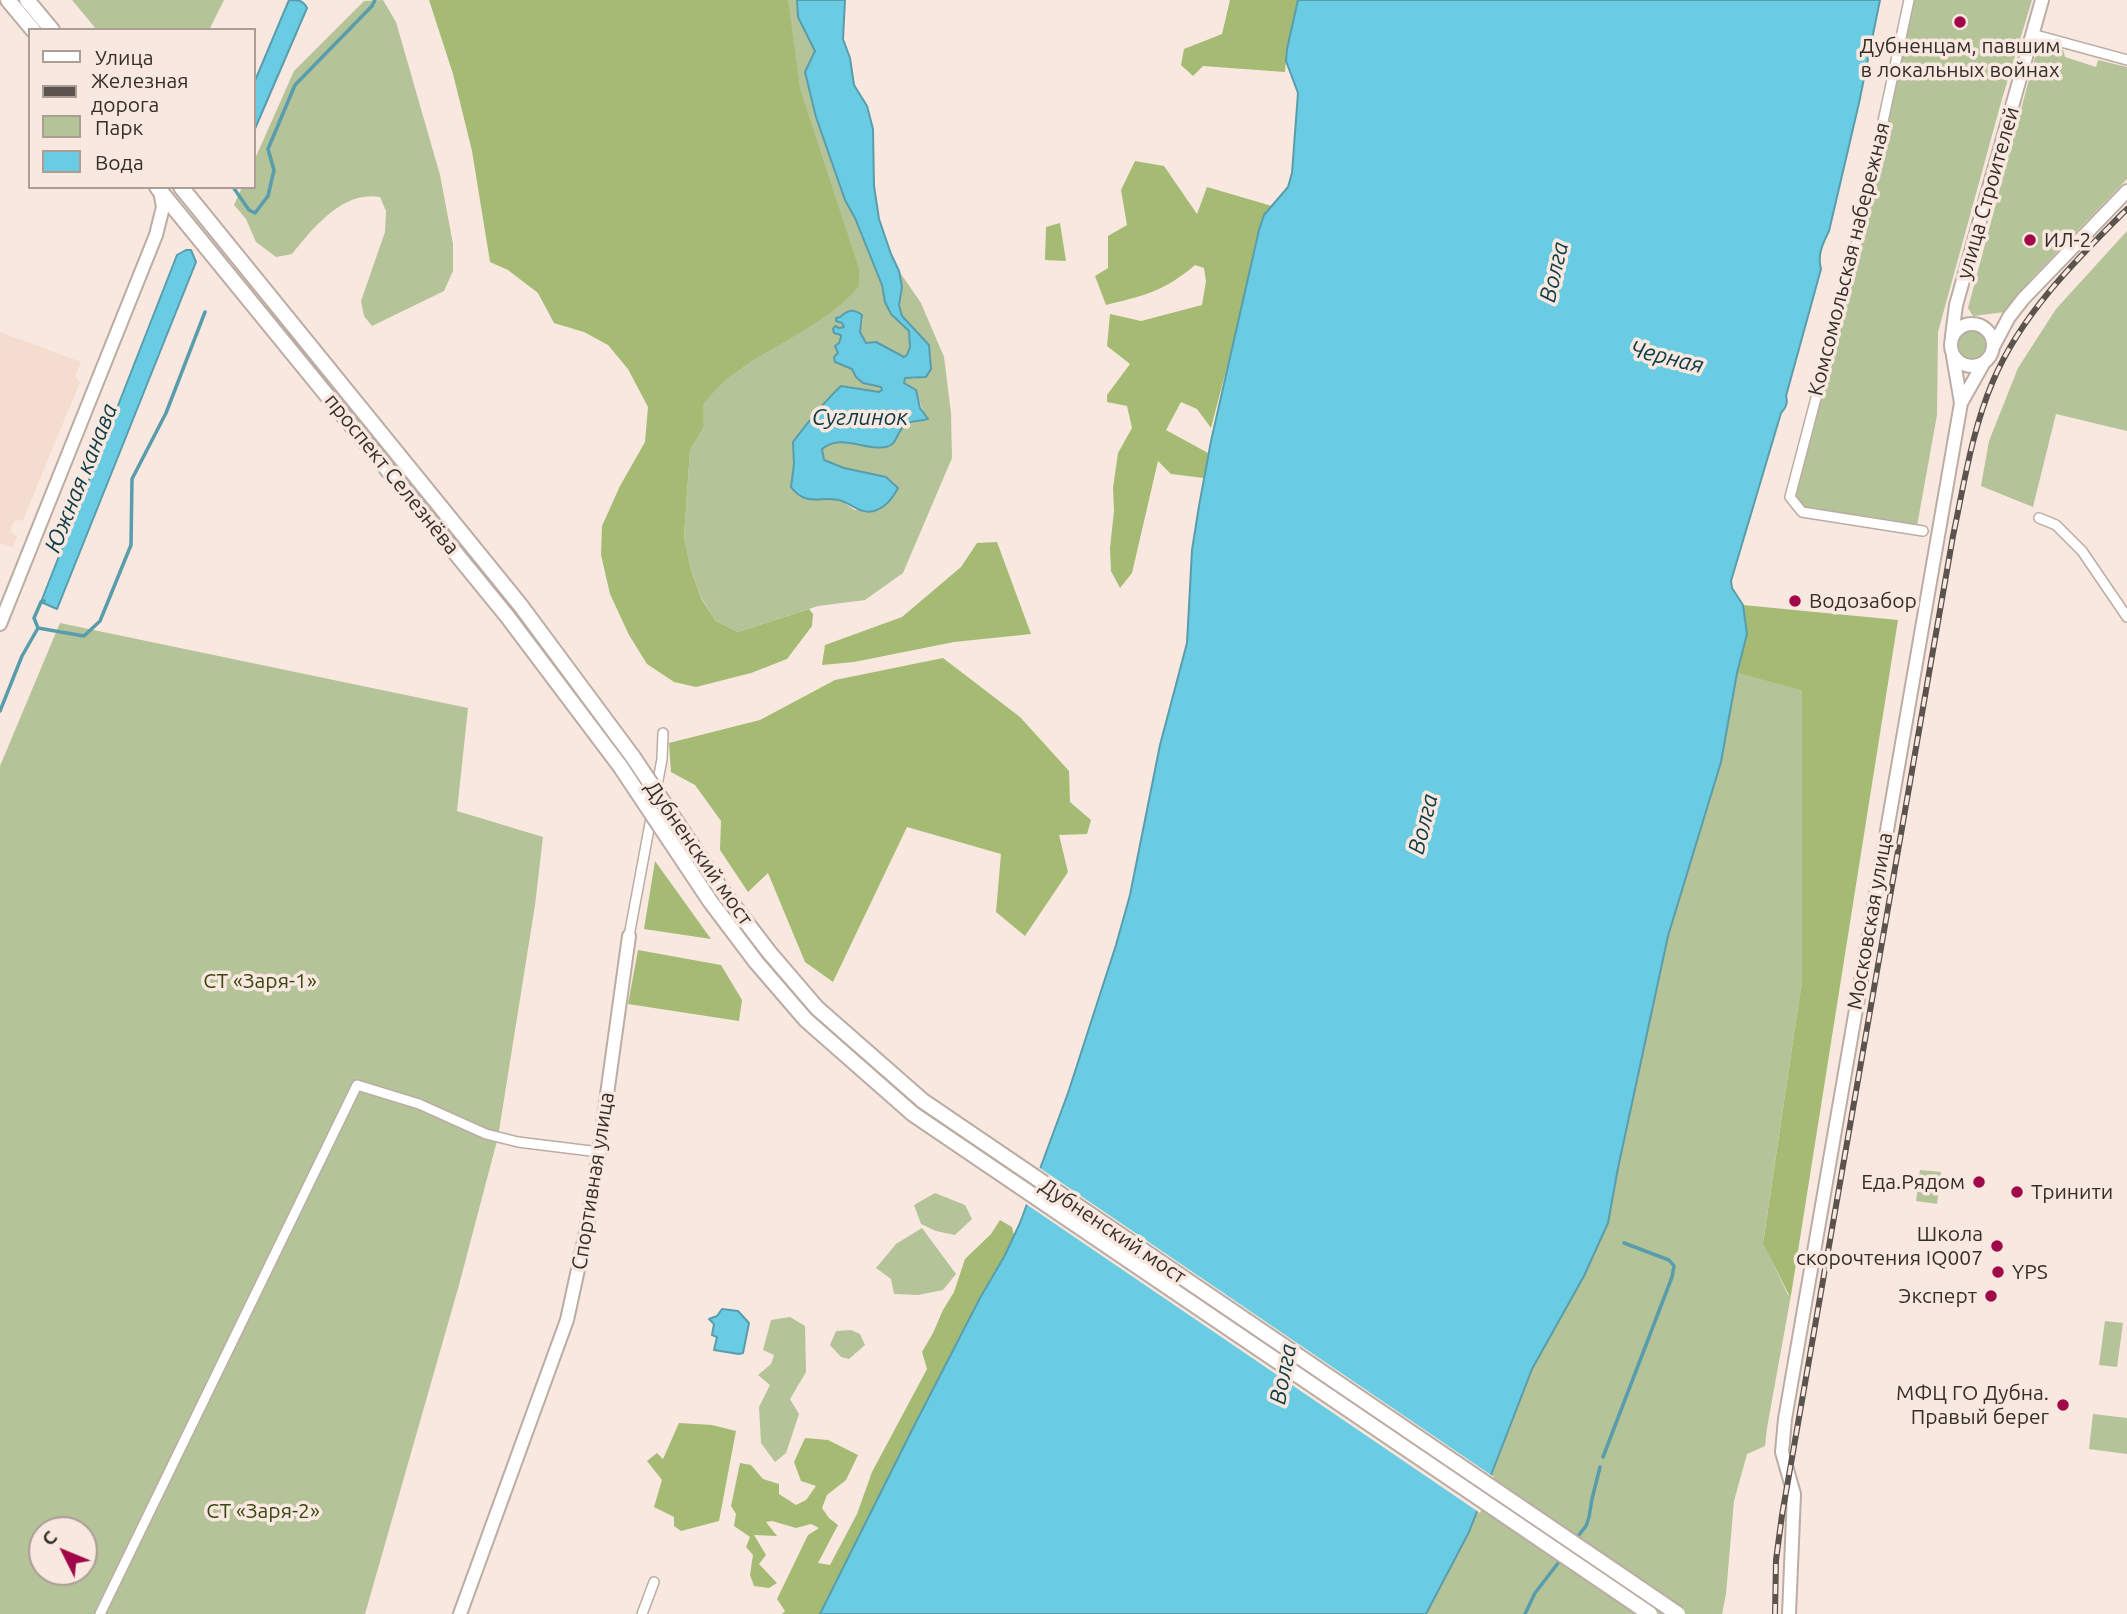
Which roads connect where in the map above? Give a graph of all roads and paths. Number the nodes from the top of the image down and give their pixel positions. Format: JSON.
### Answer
{"nodes":[{"id":1,"x":8,"y":0,"type":"edge"},
{"id":2,"x":27,"y":0,"type":"edge"},
{"id":3,"x":1909,"y":0,"type":"edge"},
{"id":4,"x":2042,"y":0,"type":"edge"},
{"id":5,"x":31,"y":28,"type":"edge"},
{"id":6,"x":50,"y":28,"type":"edge"},
{"id":7,"x":2032,"y":34,"type":"junction"},
{"id":8,"x":2127,"y":60,"type":"edge"},
{"id":9,"x":159,"y":189,"type":"edge"},
{"id":10,"x":183,"y":189,"type":"edge"},
{"id":11,"x":2127,"y":191,"type":"edge"},
{"id":12,"x":184,"y":222,"type":"junction"},
{"id":13,"x":158,"y":230,"type":"junction"},
{"id":14,"x":1956,"y":305,"type":"junction"},
{"id":15,"x":2009,"y":317,"type":"junction"},
{"id":16,"x":1974,"y":325,"type":"junction"},
{"id":17,"x":1952,"y":336,"type":"junction"},
{"id":18,"x":1993,"y":347,"type":"junction"},
{"id":19,"x":1953,"y":356,"type":"junction"},
{"id":20,"x":1983,"y":364,"type":"junction"},
{"id":21,"x":1961,"y":403,"type":"junction"},
{"id":22,"x":2039,"y":518,"type":"dead end"},
{"id":23,"x":1923,"y":531,"type":"dead end"},
{"id":24,"x":2127,"y":598,"type":"edge"},
{"id":25,"x":2126,"y":614,"type":"edge"},
{"id":26,"x":0,"y":624,"type":"edge"},
{"id":27,"x":663,"y":733,"type":"dead end"},
{"id":28,"x":634,"y":757,"type":"joint"},
{"id":29,"x":620,"y":766,"type":"joint"},
{"id":30,"x":629,"y":936,"type":"joint"},
{"id":31,"x":599,"y":1152,"type":"junction"},
{"id":32,"x":654,"y":1583,"type":"dead end"},
{"id":33,"x":100,"y":1614,"type":"edge"},
{"id":34,"x":460,"y":1614,"type":"edge"},
{"id":35,"x":642,"y":1614,"type":"edge"},
{"id":36,"x":1650,"y":1614,"type":"edge"},
{"id":37,"x":1678,"y":1614,"type":"edge"},
{"id":38,"x":1789,"y":1614,"type":"edge"}],
"edges":[{"from":1,"to":5,"type":"main road"},
{"from":2,"to":6,"type":"main road"},
{"from":3,"to":23,"type":"street","name":"Комсомольская набережная"},
{"from":4,"to":7,"type":"main road","name":"улица Строителей"},
{"from":7,"to":8,"type":"street"},
{"from":7,"to":14,"type":"main road","name":"улица Строителей"},
{"from":9,"to":12,"type":"main road","name":"проспект Селезнёва"},
{"from":9,"to":13,"type":"main road"},
{"from":10,"to":28,"type":"main road","name":"проспект Селезнёва"},
{"from":11,"to":15,"type":"main road"},
{"from":12,"to":13,"type":"main road"},
{"from":12,"to":29,"type":"main road","name":"проспект Селезнёва"},
{"from":13,"to":26,"type":"main road"},
{"from":14,"to":16,"type":"main road"},
{"from":14,"to":17,"type":"main road","name":"улица Строителей"},
{"from":15,"to":16,"type":"main road"},
{"from":15,"to":18,"type":"main road"},
{"from":16,"to":17,"type":"main road"},
{"from":16,"to":18,"type":"main road"},
{"from":17,"to":19,"type":"main road"},
{"from":18,"to":20,"type":"main road"},
{"from":19,"to":20,"type":"main road"},
{"from":19,"to":21,"type":"main road"},
{"from":20,"to":21,"type":"main road"},
{"from":21,"to":38,"type":"main road","name":"Московская улица"},
{"from":22,"to":25,"type":"street"},
{"from":24,"to":25,"type":"street"},
{"from":27,"to":30,"type":"street","name":"Спортивная улица"},
{"from":28,"to":37,"type":"main road","name":"Дубненский мост","bridge":true},
{"from":29,"to":36,"type":"main road","name":"Дубненский мост","bridge":true},
{"from":30,"to":31,"type":"main road","name":"Спортивная улица"},
{"from":31,"to":33,"type":"street"},
{"from":31,"to":34,"type":"main road","name":"Спортивная улица"},
{"from":32,"to":35,"type":"street"}]}
